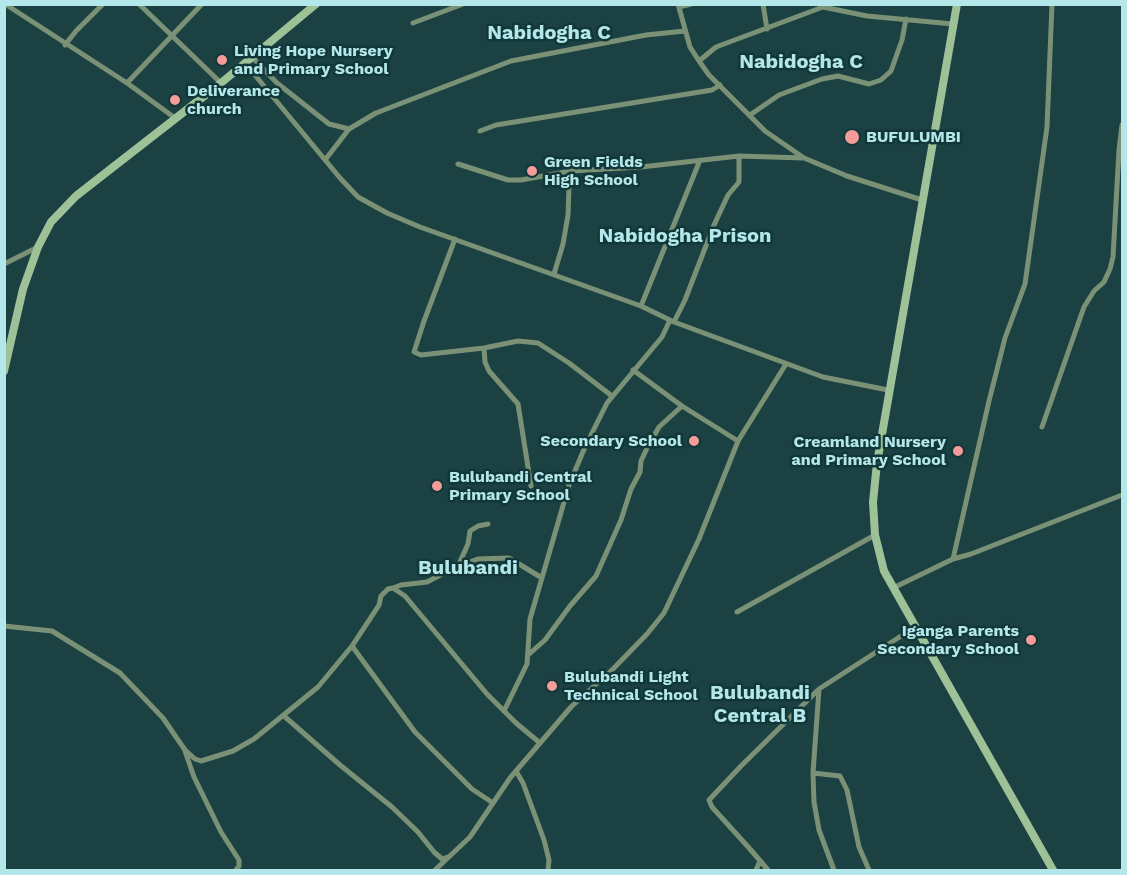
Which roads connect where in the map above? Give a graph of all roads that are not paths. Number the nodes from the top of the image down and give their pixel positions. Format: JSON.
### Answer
{"nodes":[{"id":1,"x":5,"y":4,"type":"edge"},
{"id":2,"x":103,"y":4,"type":"edge"},
{"id":3,"x":139,"y":4,"type":"edge"},
{"id":4,"x":202,"y":4,"type":"edge"},
{"id":5,"x":316,"y":4,"type":"edge"},
{"id":6,"x":464,"y":4,"type":"edge"},
{"id":7,"x":691,"y":4,"type":"edge"},
{"id":8,"x":763,"y":4,"type":"edge"},
{"id":9,"x":957,"y":4,"type":"edge"},
{"id":10,"x":1052,"y":4,"type":"edge"},
{"id":11,"x":679,"y":6,"type":"edge"},
{"id":12,"x":822,"y":6,"type":"edge"},
{"id":13,"x":906,"y":20,"type":"junction"},
{"id":14,"x":413,"y":23,"type":"dead end"},
{"id":15,"x":953,"y":24,"type":"junction"},
{"id":16,"x":767,"y":29,"type":"junction"},
{"id":17,"x":685,"y":31,"type":"junction"},
{"id":18,"x":171,"y":36,"type":"junction"},
{"id":19,"x":65,"y":45,"type":"junction"},
{"id":20,"x":248,"y":60,"type":"junction"},
{"id":21,"x":699,"y":61,"type":"junction"},
{"id":22,"x":221,"y":83,"type":"junction"},
{"id":23,"x":127,"y":84,"type":"junction"},
{"id":24,"x":720,"y":85,"type":"junction"},
{"id":25,"x":750,"y":115,"type":"junction"},
{"id":26,"x":175,"y":118,"type":"junction"},
{"id":27,"x":1122,"y":125,"type":"edge"},
{"id":28,"x":349,"y":129,"type":"junction"},
{"id":29,"x":480,"y":130,"type":"dead end"},
{"id":30,"x":739,"y":156,"type":"junction"},
{"id":31,"x":804,"y":158,"type":"junction"},
{"id":32,"x":325,"y":160,"type":"junction"},
{"id":33,"x":700,"y":160,"type":"junction"},
{"id":34,"x":458,"y":164,"type":"dead end"},
{"id":35,"x":564,"y":173,"type":"junction"},
{"id":36,"x":922,"y":200,"type":"junction"},
{"id":37,"x":454,"y":239,"type":"junction"},
{"id":38,"x":38,"y":247,"type":"junction"},
{"id":39,"x":4,"y":264,"type":"edge"},
{"id":40,"x":554,"y":274,"type":"junction"},
{"id":41,"x":641,"y":306,"type":"junction"},
{"id":42,"x":672,"y":321,"type":"junction"},
{"id":43,"x":484,"y":348,"type":"junction"},
{"id":44,"x":786,"y":364,"type":"junction"},
{"id":45,"x":633,"y":370,"type":"junction"},
{"id":46,"x":4,"y":371,"type":"edge"},
{"id":47,"x":888,"y":390,"type":"junction"},
{"id":48,"x":612,"y":396,"type":"junction"},
{"id":49,"x":682,"y":406,"type":"junction"},
{"id":50,"x":1042,"y":427,"type":"dead end"},
{"id":51,"x":738,"y":441,"type":"junction"},
{"id":52,"x":531,"y":486,"type":"dead end"},
{"id":53,"x":1122,"y":495,"type":"edge"},
{"id":54,"x":488,"y":524,"type":"dead end"},
{"id":55,"x":875,"y":535,"type":"junction"},
{"id":56,"x":953,"y":559,"type":"junction"},
{"id":57,"x":458,"y":566,"type":"junction"},
{"id":58,"x":542,"y":578,"type":"junction"},
{"id":59,"x":393,"y":588,"type":"junction"},
{"id":60,"x":893,"y":588,"type":"junction"},
{"id":61,"x":736,"y":612,"type":"dead end"},
{"id":62,"x":4,"y":626,"type":"edge"},
{"id":63,"x":915,"y":627,"type":"junction"},
{"id":64,"x":352,"y":646,"type":"junction"},
{"id":65,"x":528,"y":655,"type":"junction"},
{"id":66,"x":819,"y":689,"type":"junction"},
{"id":67,"x":504,"y":711,"type":"junction"},
{"id":68,"x":284,"y":716,"type":"junction"},
{"id":69,"x":540,"y":743,"type":"junction"},
{"id":70,"x":185,"y":750,"type":"junction"},
{"id":71,"x":516,"y":771,"type":"junction"},
{"id":72,"x":813,"y":773,"type":"junction"},
{"id":73,"x":493,"y":803,"type":"junction"},
{"id":74,"x":450,"y":857,"type":"junction"},
{"id":75,"x":760,"y":861,"type":"junction"},
{"id":76,"x":236,"y":870,"type":"edge"},
{"id":77,"x":435,"y":870,"type":"edge"},
{"id":78,"x":548,"y":870,"type":"edge"},
{"id":79,"x":756,"y":870,"type":"edge"},
{"id":80,"x":768,"y":870,"type":"edge"},
{"id":81,"x":834,"y":870,"type":"edge"},
{"id":82,"x":869,"y":870,"type":"edge"},
{"id":83,"x":1053,"y":870,"type":"edge"}],
"edges":[{"from":1,"to":19,"type":"street"},
{"from":2,"to":19,"type":"street"},
{"from":3,"to":18,"type":"street"},
{"from":4,"to":18,"type":"street"},
{"from":5,"to":20,"type":"main road"},
{"from":6,"to":14,"type":"street"},
{"from":7,"to":11,"type":"street"},
{"from":8,"to":16,"type":"street"},
{"from":9,"to":15,"type":"main road"},
{"from":10,"to":56,"type":"street"},
{"from":11,"to":17,"type":"street"},
{"from":12,"to":13,"type":"street"},
{"from":12,"to":16,"type":"street"},
{"from":13,"to":15,"type":"street"},
{"from":13,"to":25,"type":"street"},
{"from":15,"to":36,"type":"main road"},
{"from":16,"to":21,"type":"street"},
{"from":17,"to":21,"type":"street"},
{"from":17,"to":28,"type":"street"},
{"from":18,"to":22,"type":"street"},
{"from":18,"to":23,"type":"street"},
{"from":19,"to":23,"type":"street"},
{"from":20,"to":22,"type":"main road"},
{"from":20,"to":28,"type":"street"},
{"from":20,"to":32,"type":"street"},
{"from":21,"to":24,"type":"street"},
{"from":22,"to":26,"type":"main road"},
{"from":23,"to":26,"type":"street"},
{"from":24,"to":25,"type":"street"},
{"from":24,"to":29,"type":"street"},
{"from":25,"to":31,"type":"street"},
{"from":26,"to":38,"type":"main road"},
{"from":27,"to":50,"type":"street"},
{"from":28,"to":32,"type":"street"},
{"from":30,"to":31,"type":"street"},
{"from":30,"to":33,"type":"street"},
{"from":30,"to":42,"type":"street"},
{"from":31,"to":36,"type":"street"},
{"from":32,"to":37,"type":"street"},
{"from":33,"to":35,"type":"street"},
{"from":33,"to":41,"type":"street"},
{"from":34,"to":35,"type":"street"},
{"from":35,"to":40,"type":"street"},
{"from":36,"to":47,"type":"main road"},
{"from":37,"to":40,"type":"street"},
{"from":37,"to":43,"type":"street"},
{"from":38,"to":39,"type":"street"},
{"from":38,"to":46,"type":"main road"},
{"from":40,"to":41,"type":"street"},
{"from":41,"to":42,"type":"street"},
{"from":42,"to":44,"type":"street"},
{"from":42,"to":45,"type":"street"},
{"from":43,"to":48,"type":"street"},
{"from":43,"to":52,"type":"street"},
{"from":44,"to":47,"type":"street"},
{"from":44,"to":51,"type":"street"},
{"from":45,"to":48,"type":"street"},
{"from":45,"to":49,"type":"street"},
{"from":47,"to":55,"type":"main road"},
{"from":48,"to":58,"type":"street"},
{"from":49,"to":51,"type":"street"},
{"from":49,"to":65,"type":"street"},
{"from":51,"to":69,"type":"street"},
{"from":53,"to":56,"type":"street"},
{"from":54,"to":57,"type":"street"},
{"from":55,"to":60,"type":"main road"},
{"from":55,"to":61,"type":"street"},
{"from":56,"to":60,"type":"street"},
{"from":57,"to":58,"type":"street"},
{"from":57,"to":59,"type":"street"},
{"from":58,"to":65,"type":"street"},
{"from":59,"to":64,"type":"street"},
{"from":59,"to":67,"type":"street"},
{"from":60,"to":63,"type":"main road"},
{"from":62,"to":70,"type":"street"},
{"from":63,"to":66,"type":"street"},
{"from":63,"to":83,"type":"main road"},
{"from":64,"to":68,"type":"street"},
{"from":64,"to":73,"type":"street"},
{"from":65,"to":67,"type":"street"},
{"from":66,"to":72,"type":"street"},
{"from":66,"to":75,"type":"street"},
{"from":67,"to":69,"type":"street"},
{"from":68,"to":70,"type":"street"},
{"from":68,"to":74,"type":"street"},
{"from":69,"to":71,"type":"street"},
{"from":70,"to":76,"type":"street"},
{"from":71,"to":73,"type":"street"},
{"from":71,"to":78,"type":"street"},
{"from":72,"to":81,"type":"street"},
{"from":72,"to":82,"type":"street"},
{"from":73,"to":74,"type":"street"},
{"from":74,"to":77,"type":"street"},
{"from":75,"to":79,"type":"street"},
{"from":75,"to":80,"type":"street"}]}
